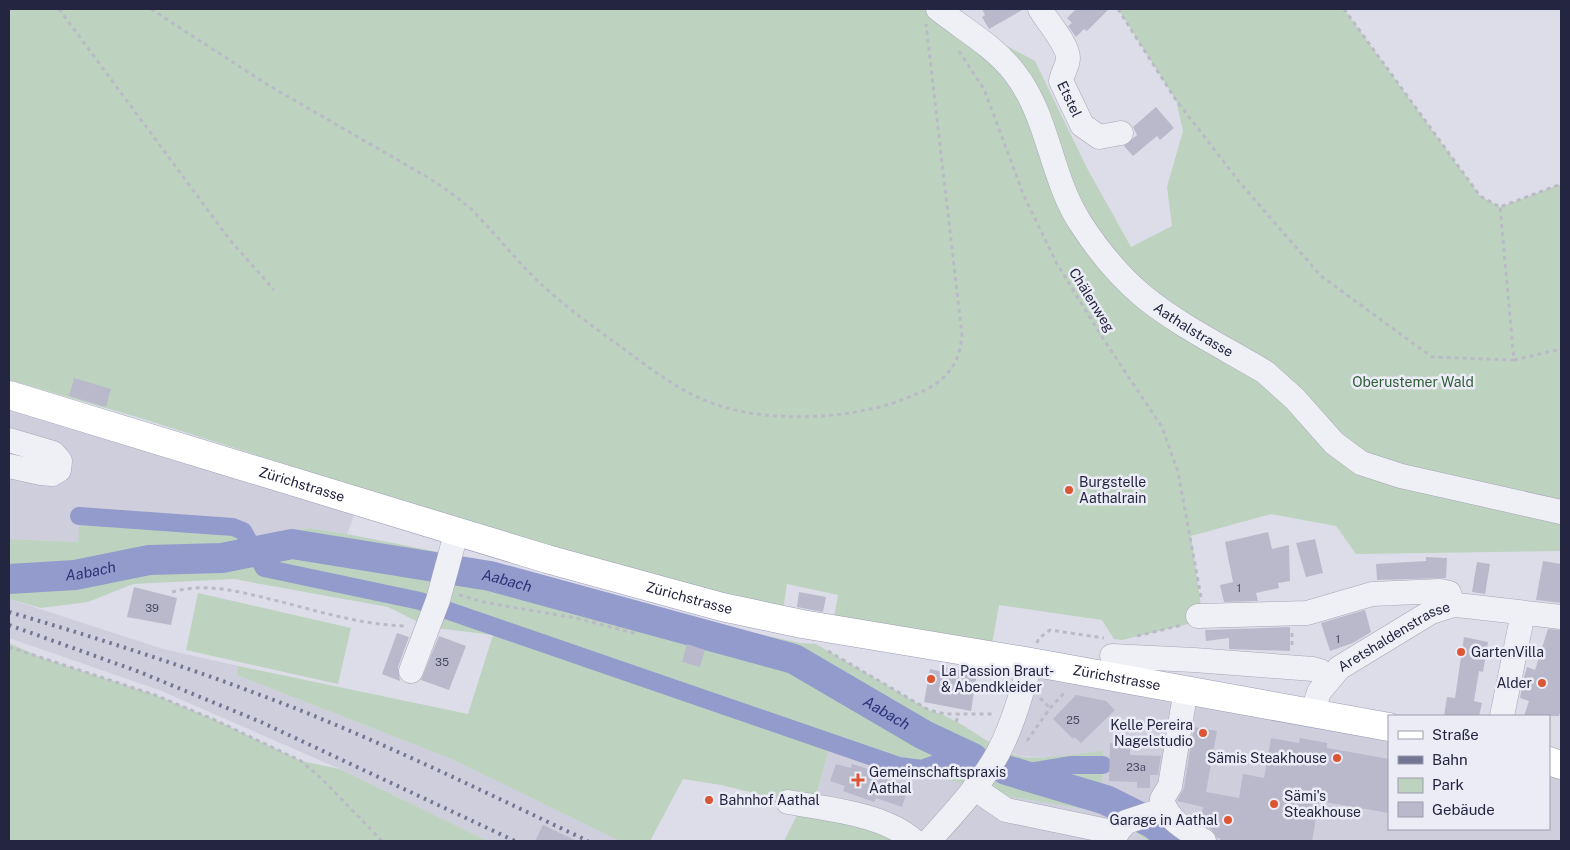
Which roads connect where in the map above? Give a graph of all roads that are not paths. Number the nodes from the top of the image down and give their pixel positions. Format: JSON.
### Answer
{"nodes":[{"id":1,"x":1040,"y":9,"type":"edge"},
{"id":2,"x":932,"y":15,"type":"edge"},
{"id":3,"x":1122,"y":133,"type":"dead end"},
{"id":4,"x":9,"y":395,"type":"edge"},
{"id":5,"x":9,"y":440,"type":"edge"},
{"id":6,"x":9,"y":466,"type":"edge"},
{"id":7,"x":1561,"y":512,"type":"edge"},
{"id":8,"x":457,"y":530,"type":"junction"},
{"id":9,"x":1453,"y":606,"type":"junction"},
{"id":10,"x":1523,"y":613,"type":"junction"},
{"id":11,"x":1561,"y":617,"type":"edge"},
{"id":12,"x":1193,"y":620,"type":"road end"},
{"id":13,"x":1113,"y":648,"type":"road end"},
{"id":14,"x":1031,"y":662,"type":"junction"},
{"id":15,"x":410,"y":671,"type":"dead end"},
{"id":16,"x":1329,"y":678,"type":"junction"},
{"id":17,"x":1183,"y":707,"type":"dead end"},
{"id":18,"x":1312,"y":714,"type":"junction"},
{"id":19,"x":1502,"y":715,"type":"edge"},
{"id":20,"x":1388,"y":728,"type":"edge"},
{"id":21,"x":974,"y":788,"type":"junction"},
{"id":22,"x":788,"y":802,"type":"dead end"},
{"id":23,"x":1161,"y":811,"type":"junction"},
{"id":24,"x":1117,"y":832,"type":"edge"},
{"id":25,"x":914,"y":841,"type":"edge"},
{"id":26,"x":928,"y":841,"type":"edge"},
{"id":27,"x":1204,"y":841,"type":"edge"}],
"edges":[{"from":1,"to":3,"type":"street","name":"Etstel"},
{"from":2,"to":7,"type":"street","name":"Aathalstrasse"},
{"from":4,"to":8,"type":"main road","name":"Zürichstrasse"},
{"from":5,"to":6,"type":"street"},
{"from":8,"to":14,"type":"main road","name":"Zürichstrasse"},
{"from":8,"to":15,"type":"street"},
{"from":9,"to":10,"type":"street","name":"Aretshaldenstrasse"},
{"from":9,"to":12,"type":"street"},
{"from":9,"to":16,"type":"street","name":"Aretshaldenstrasse"},
{"from":10,"to":11,"type":"street","name":"Aretshaldenstrasse"},
{"from":10,"to":19,"type":"street"},
{"from":13,"to":16,"type":"street"},
{"from":14,"to":18,"type":"main road","name":"Zürichstrasse"},
{"from":14,"to":21,"type":"street"},
{"from":16,"to":18,"type":"street","name":"Aretshaldenstrasse"},
{"from":17,"to":23,"type":"street"},
{"from":18,"to":20,"type":"main road","name":"Zürichstrasse"},
{"from":21,"to":24,"type":"street"},
{"from":21,"to":26,"type":"street"},
{"from":22,"to":25,"type":"street"},
{"from":23,"to":24,"type":"street"},
{"from":23,"to":27,"type":"street"}]}
